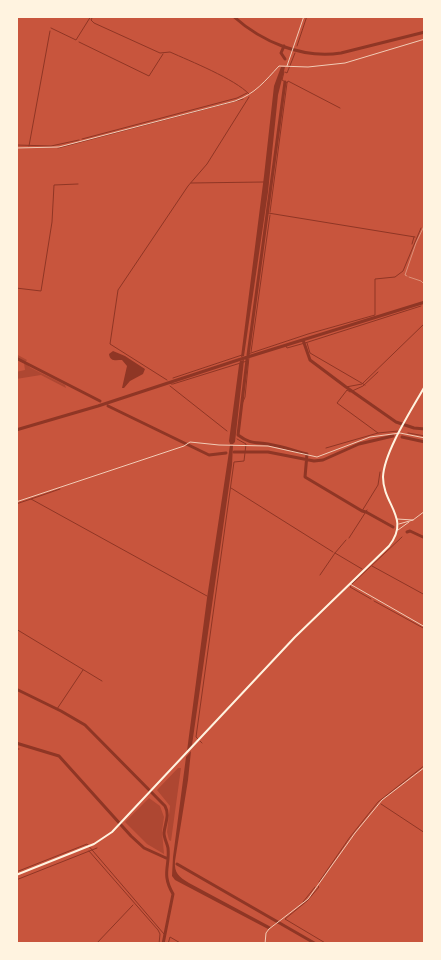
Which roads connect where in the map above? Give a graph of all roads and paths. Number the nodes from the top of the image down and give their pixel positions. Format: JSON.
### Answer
{"nodes":[{"id":1,"x":304,"y":16,"type":"edge"},
{"id":2,"x":425,"y":39,"type":"edge"},
{"id":3,"x":288,"y":67,"type":"junction"},
{"id":4,"x":16,"y":148,"type":"edge"},
{"id":5,"x":425,"y":224,"type":"edge"},
{"id":6,"x":407,"y":276,"type":"dead end"},
{"id":7,"x":409,"y":277,"type":"dead end"},
{"id":8,"x":425,"y":285,"type":"edge"},
{"id":9,"x":425,"y":386,"type":"edge"},
{"id":10,"x":400,"y":433,"type":"junction"},
{"id":11,"x":425,"y":438,"type":"edge"},
{"id":12,"x":16,"y":502,"type":"edge"},
{"id":13,"x":425,"y":511,"type":"edge"},
{"id":14,"x":397,"y":519,"type":"junction"},
{"id":15,"x":414,"y":520,"type":"junction"},
{"id":16,"x":409,"y":522,"type":"junction"},
{"id":17,"x":398,"y":524,"type":"junction"},
{"id":18,"x":398,"y":530,"type":"junction"},
{"id":19,"x":349,"y":583,"type":"junction"},
{"id":20,"x":425,"y":627,"type":"edge"},
{"id":21,"x":425,"y":767,"type":"edge"},
{"id":22,"x":16,"y":875,"type":"edge"},
{"id":23,"x":265,"y":944,"type":"edge"}],
"edges":[{"from":1,"to":3,"type":"street"},
{"from":2,"to":3,"type":"street"},
{"from":3,"to":4,"type":"street"},
{"from":5,"to":6,"type":"lane"},
{"from":7,"to":8,"type":"lane"},
{"from":9,"to":10,"type":"main road"},
{"from":10,"to":11,"type":"street"},
{"from":10,"to":12,"type":"street"},
{"from":10,"to":14,"type":"main road"},
{"from":13,"to":15,"type":"street"},
{"from":14,"to":15,"type":"street"},
{"from":14,"to":17,"type":"main road"},
{"from":15,"to":16,"type":"street"},
{"from":16,"to":17,"type":"street"},
{"from":16,"to":18,"type":"street"},
{"from":17,"to":18,"type":"main road"},
{"from":18,"to":19,"type":"main road"},
{"from":19,"to":20,"type":"street"},
{"from":19,"to":22,"type":"main road"},
{"from":21,"to":23,"type":"street"}]}
